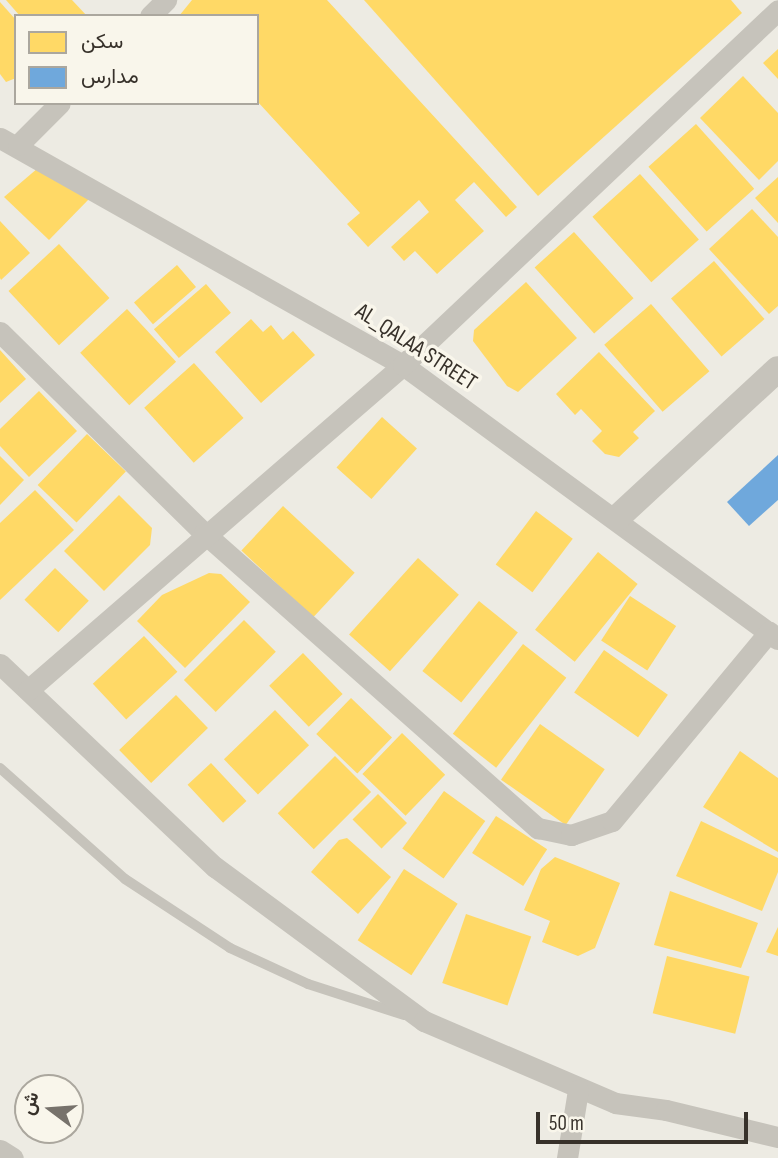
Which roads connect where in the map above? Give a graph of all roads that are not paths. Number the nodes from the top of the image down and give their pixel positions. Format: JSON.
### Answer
{"nodes":[{"id":1,"x":166,"y":0,"type":"edge"},
{"id":2,"x":778,"y":10,"type":"edge"},
{"id":3,"x":152,"y":14,"type":"edge"},
{"id":4,"x":57,"y":105,"type":"edge"},
{"id":5,"x":9,"y":141,"type":"edge"},
{"id":6,"x":0,"y":332,"type":"edge"},
{"id":7,"x":403,"y":365,"type":"junction"},
{"id":8,"x":778,"y":369,"type":"edge"},
{"id":9,"x":617,"y":518,"type":"junction"},
{"id":10,"x":204,"y":533,"type":"junction"},
{"id":11,"x":774,"y":635,"type":"edge"},
{"id":12,"x":0,"y":664,"type":"edge"},
{"id":13,"x":28,"y":690,"type":"junction"},
{"id":14,"x":0,"y":768,"type":"edge"},
{"id":15,"x":424,"y":1021,"type":"junction"},
{"id":16,"x":578,"y":1090,"type":"junction"},
{"id":17,"x":778,"y":1138,"type":"edge"},
{"id":18,"x":0,"y":1150,"type":"edge"},
{"id":19,"x":13,"y":1158,"type":"edge"},
{"id":20,"x":567,"y":1158,"type":"edge"}],
"edges":[{"from":1,"to":3,"type":"street"},
{"from":2,"to":7,"type":"street"},
{"from":4,"to":5,"type":"street"},
{"from":5,"to":7,"type":"street","name":"AL_QALAA STREET"},
{"from":6,"to":10,"type":"street"},
{"from":7,"to":9,"type":"street","name":"AL_QALAA STREET"},
{"from":7,"to":10,"type":"street"},
{"from":8,"to":9,"type":"street"},
{"from":9,"to":11,"type":"street","name":"AL_QALAA STREET"},
{"from":10,"to":11,"type":"street"},
{"from":10,"to":13,"type":"street"},
{"from":12,"to":13,"type":"street"},
{"from":13,"to":15,"type":"street"},
{"from":14,"to":15,"type":"lane"},
{"from":15,"to":16,"type":"street"},
{"from":16,"to":17,"type":"street"},
{"from":16,"to":20,"type":"street"},
{"from":18,"to":19,"type":"street"}]}
